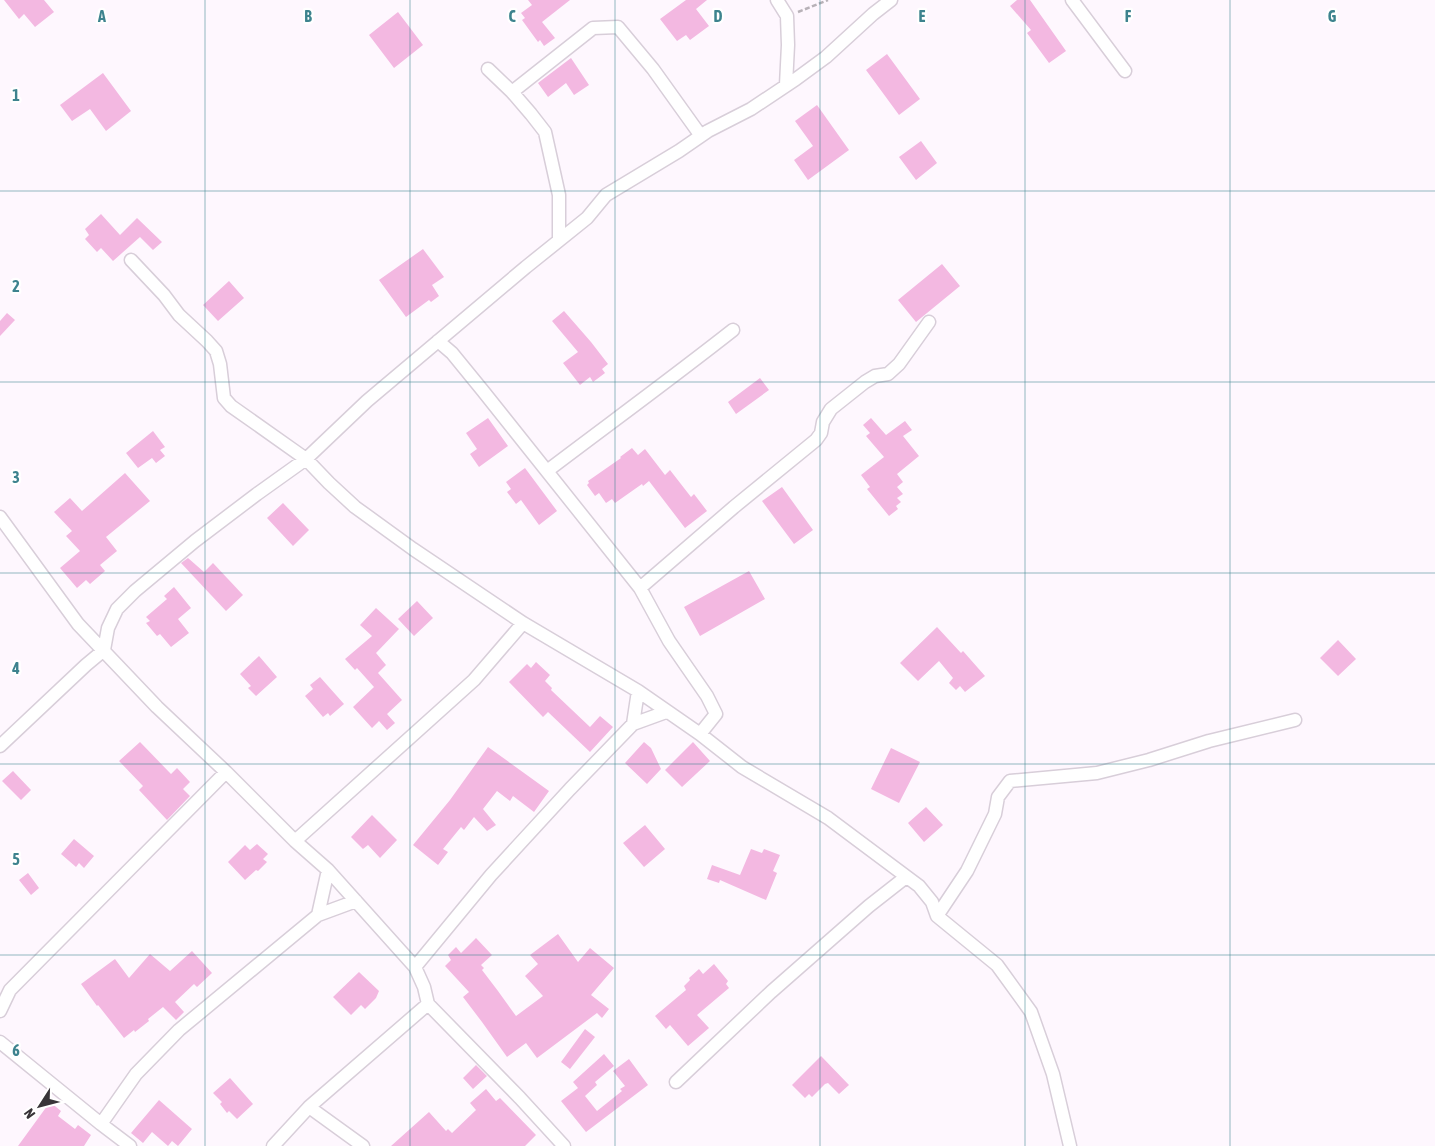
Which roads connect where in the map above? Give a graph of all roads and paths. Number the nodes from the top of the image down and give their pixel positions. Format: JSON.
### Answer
{"nodes":[{"id":1,"x":777,"y":0,"type":"edge"},
{"id":2,"x":828,"y":0,"type":"edge"},
{"id":3,"x":891,"y":0,"type":"edge"},
{"id":4,"x":1072,"y":0,"type":"edge"},
{"id":5,"x":787,"y":16,"type":"junction"},
{"id":6,"x":488,"y":69,"type":"dead end"},
{"id":7,"x":1125,"y":71,"type":"dead end"},
{"id":8,"x":786,"y":85,"type":"junction"},
{"id":9,"x":512,"y":92,"type":"junction"},
{"id":10,"x":702,"y":136,"type":"junction"},
{"id":11,"x":559,"y":240,"type":"junction"},
{"id":12,"x":131,"y":260,"type":"dead end"},
{"id":13,"x":929,"y":322,"type":"dead end"},
{"id":14,"x":734,"y":330,"type":"dead end"},
{"id":15,"x":438,"y":341,"type":"junction"},
{"id":16,"x":306,"y":459,"type":"junction"},
{"id":17,"x":547,"y":471,"type":"junction"},
{"id":18,"x":0,"y":517,"type":"edge"},
{"id":19,"x":640,"y":588,"type":"junction"},
{"id":20,"x":522,"y":623,"type":"junction"},
{"id":21,"x":104,"y":650,"type":"junction"},
{"id":22,"x":638,"y":691,"type":"junction"},
{"id":23,"x":666,"y":712,"type":"junction"},
{"id":24,"x":1295,"y":720,"type":"dead end"},
{"id":25,"x":633,"y":724,"type":"junction"},
{"id":26,"x":700,"y":734,"type":"junction"},
{"id":27,"x":0,"y":746,"type":"edge"},
{"id":28,"x":226,"y":772,"type":"junction"},
{"id":29,"x":295,"y":840,"type":"junction"},
{"id":30,"x":328,"y":870,"type":"junction"},
{"id":31,"x":906,"y":877,"type":"junction"},
{"id":32,"x":356,"y":901,"type":"junction"},
{"id":33,"x":318,"y":915,"type":"junction"},
{"id":34,"x":938,"y":916,"type":"junction"},
{"id":35,"x":415,"y":967,"type":"junction"},
{"id":36,"x":428,"y":1004,"type":"junction"},
{"id":37,"x":0,"y":1011,"type":"edge"},
{"id":38,"x":0,"y":1042,"type":"edge"},
{"id":39,"x":676,"y":1082,"type":"dead end"},
{"id":40,"x":309,"y":1107,"type":"junction"},
{"id":41,"x":101,"y":1124,"type":"junction"},
{"id":42,"x":130,"y":1146,"type":"edge"},
{"id":43,"x":273,"y":1146,"type":"edge"},
{"id":44,"x":363,"y":1146,"type":"edge"},
{"id":45,"x":564,"y":1146,"type":"edge"},
{"id":46,"x":1070,"y":1146,"type":"edge"}],
"edges":[{"from":1,"to":5,"type":"street"},
{"from":2,"to":5,"type":"path"},
{"from":3,"to":8,"type":"street"},
{"from":4,"to":7,"type":"street"},
{"from":5,"to":8,"type":"street"},
{"from":6,"to":9,"type":"street"},
{"from":8,"to":10,"type":"street"},
{"from":9,"to":10,"type":"street"},
{"from":9,"to":11,"type":"street"},
{"from":10,"to":11,"type":"street"},
{"from":11,"to":15,"type":"street"},
{"from":12,"to":16,"type":"street"},
{"from":13,"to":19,"type":"street"},
{"from":14,"to":17,"type":"street"},
{"from":15,"to":16,"type":"street"},
{"from":15,"to":17,"type":"street"},
{"from":16,"to":20,"type":"street"},
{"from":16,"to":21,"type":"street"},
{"from":17,"to":19,"type":"street"},
{"from":18,"to":21,"type":"street"},
{"from":19,"to":26,"type":"street"},
{"from":20,"to":22,"type":"street"},
{"from":20,"to":29,"type":"street"},
{"from":21,"to":27,"type":"street"},
{"from":21,"to":28,"type":"street"},
{"from":22,"to":23,"type":"street"},
{"from":22,"to":25,"type":"street"},
{"from":23,"to":25,"type":"street"},
{"from":23,"to":26,"type":"street"},
{"from":24,"to":34,"type":"street"},
{"from":25,"to":35,"type":"street"},
{"from":26,"to":31,"type":"street"},
{"from":28,"to":29,"type":"street"},
{"from":28,"to":37,"type":"street"},
{"from":29,"to":30,"type":"street"},
{"from":30,"to":32,"type":"street"},
{"from":30,"to":33,"type":"street"},
{"from":31,"to":34,"type":"street"},
{"from":31,"to":39,"type":"street"},
{"from":32,"to":33,"type":"street"},
{"from":32,"to":35,"type":"street"},
{"from":33,"to":41,"type":"street"},
{"from":34,"to":46,"type":"street"},
{"from":35,"to":36,"type":"street"},
{"from":36,"to":40,"type":"street"},
{"from":36,"to":45,"type":"street"},
{"from":38,"to":41,"type":"street"},
{"from":40,"to":43,"type":"street"},
{"from":40,"to":44,"type":"street"},
{"from":41,"to":42,"type":"street"}]}
